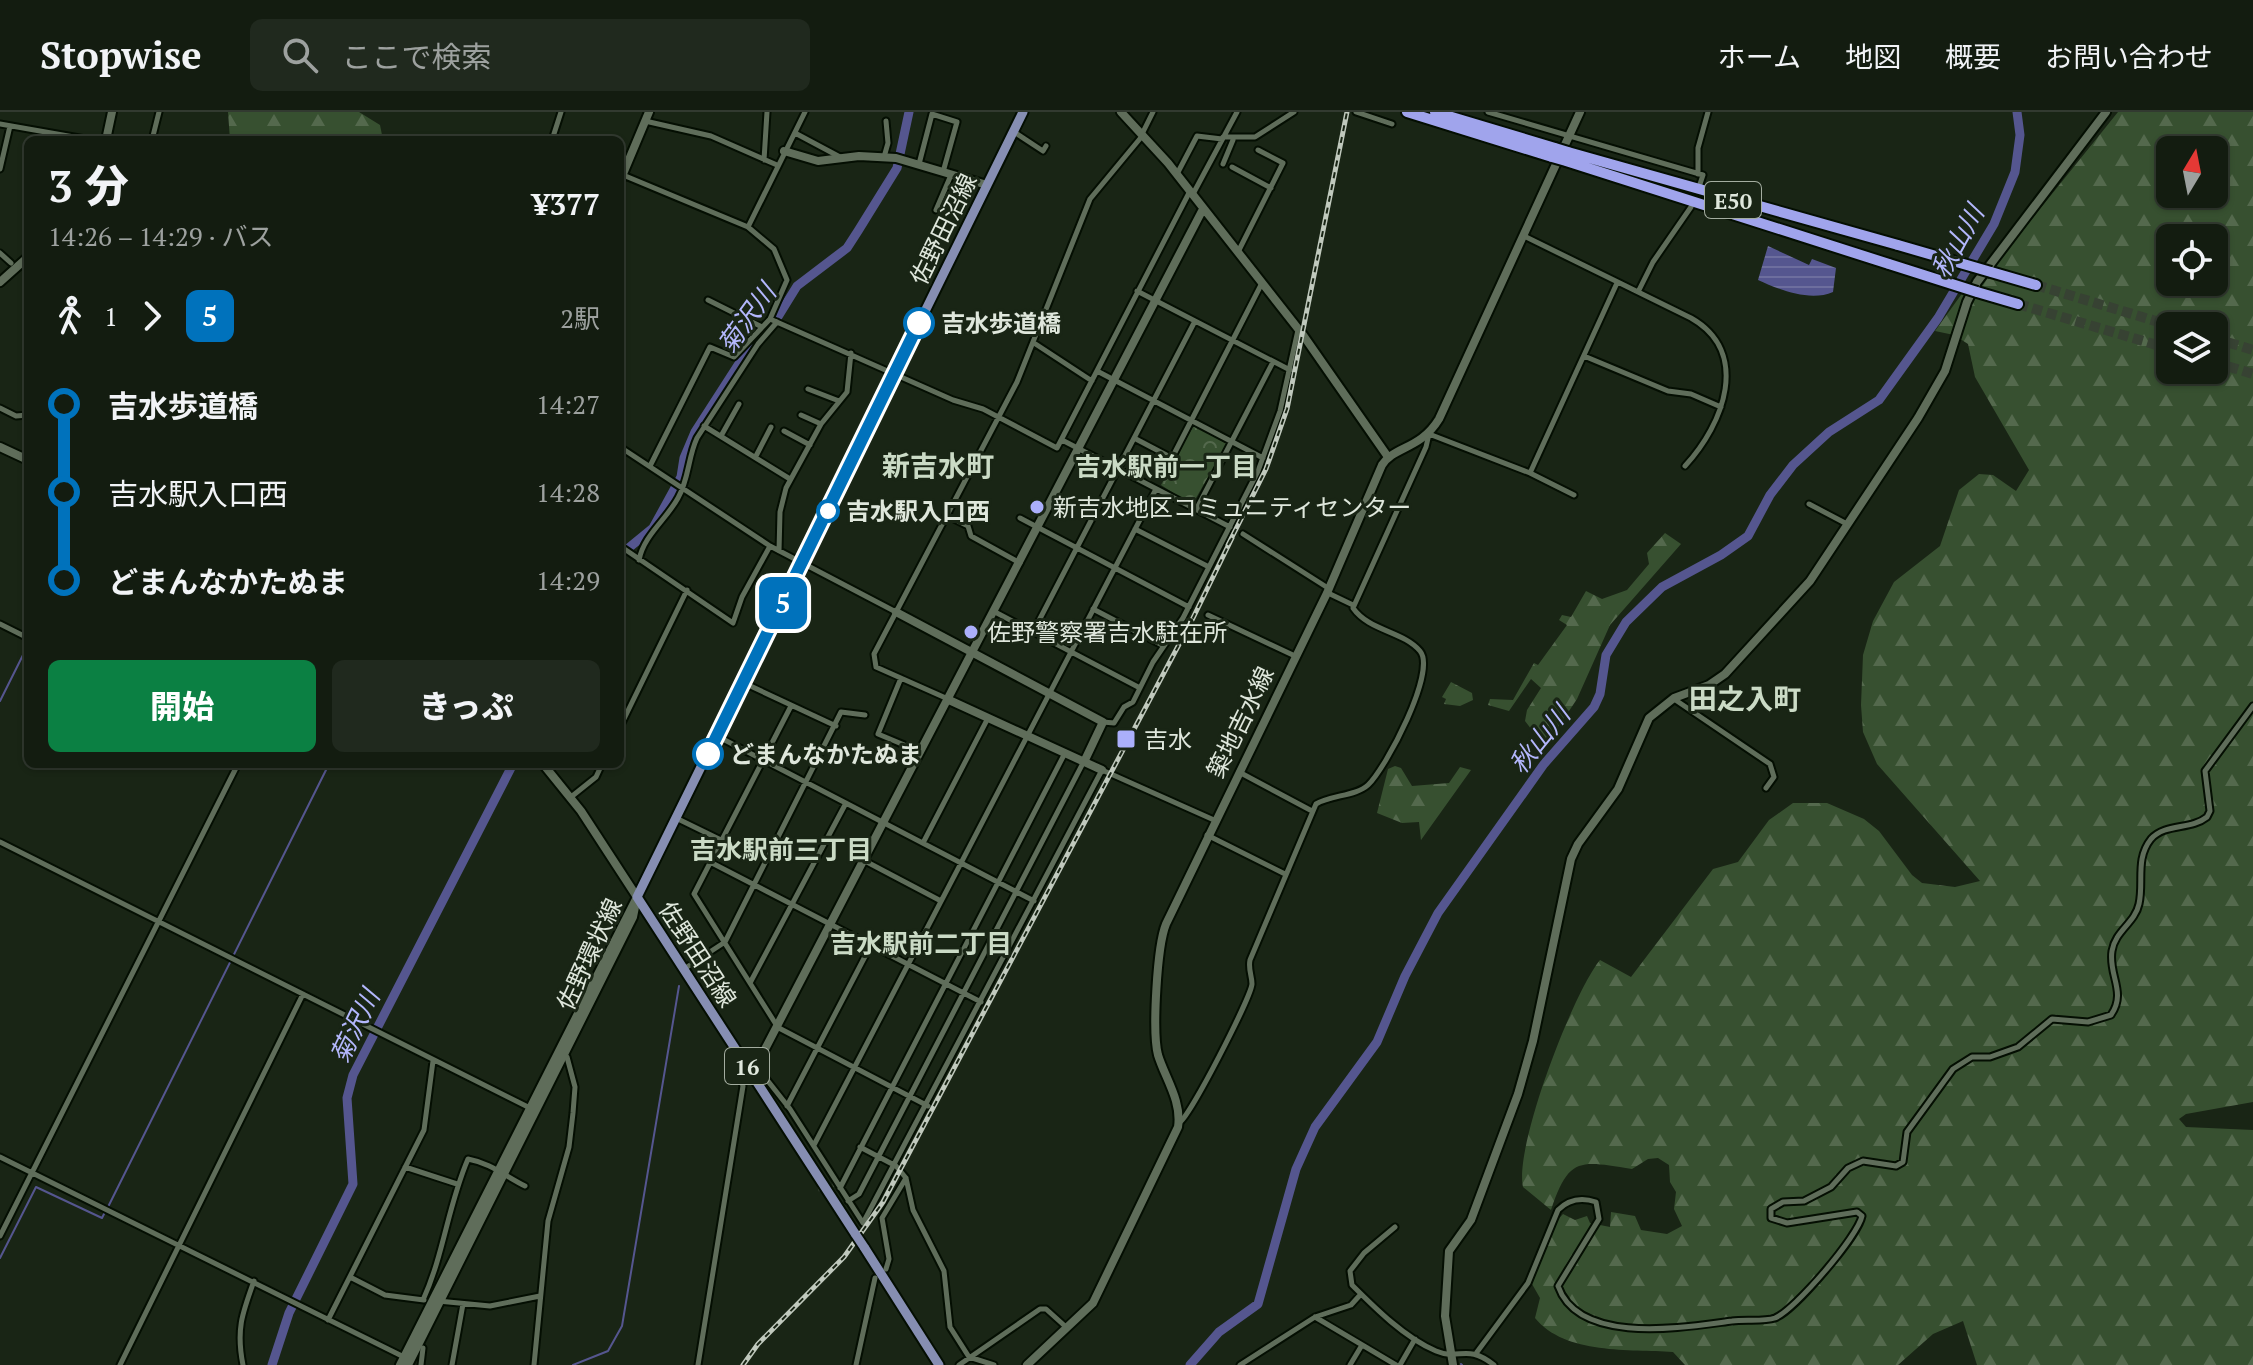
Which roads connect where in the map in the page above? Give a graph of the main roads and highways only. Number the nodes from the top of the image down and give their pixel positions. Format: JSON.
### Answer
{"nodes":[{"id":1,"x":1023,"y":112,"type":"edge"},
{"id":2,"x":1407,"y":112,"type":"edge"},
{"id":3,"x":1435,"y":112,"type":"edge"},
{"id":4,"x":1554,"y":152,"type":"junction"},
{"id":5,"x":1567,"y":156,"type":"junction"},
{"id":6,"x":2036,"y":285,"type":"tunnel mouth"},
{"id":7,"x":2018,"y":304,"type":"tunnel mouth"},
{"id":8,"x":939,"y":1365,"type":"edge"}],
"edges":[{"from":1,"to":8,"type":"main road","name":"佐野田沼線","number":"16","bridge":true},
{"from":2,"to":4,"type":"highway","number":"E50"},
{"from":3,"to":4,"type":"highway","number":"E50"},
{"from":4,"to":5,"type":"highway","number":"E50","bridge":true},
{"from":5,"to":6,"type":"highway","number":"E50","bridge":true},
{"from":5,"to":7,"type":"highway","number":"E50","bridge":true}]}
